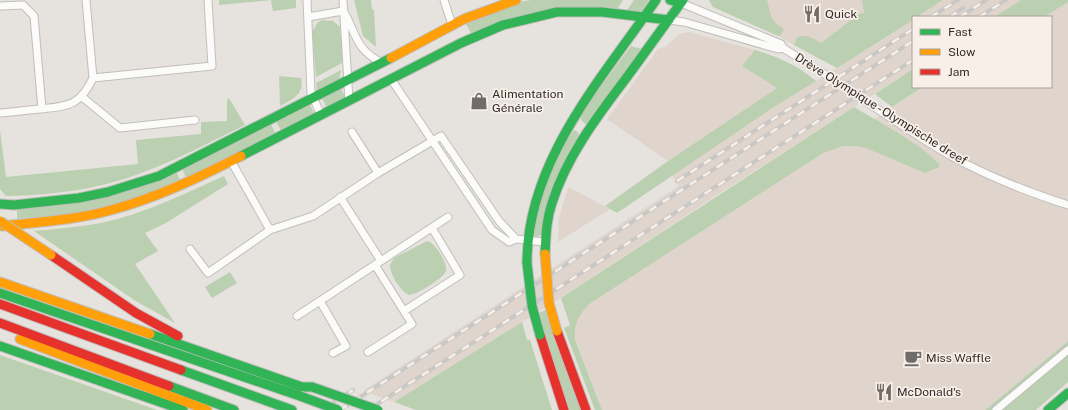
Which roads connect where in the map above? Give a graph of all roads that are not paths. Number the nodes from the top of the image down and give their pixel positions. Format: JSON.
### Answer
{"nodes":[{"id":1,"x":86,"y":0,"type":"edge"},
{"id":2,"x":208,"y":0,"type":"edge"},
{"id":3,"x":307,"y":0,"type":"edge"},
{"id":4,"x":343,"y":0,"type":"edge"},
{"id":5,"x":444,"y":0,"type":"edge"},
{"id":6,"x":516,"y":0,"type":"edge"},
{"id":7,"x":656,"y":0,"type":"edge"},
{"id":8,"x":670,"y":0,"type":"edge"},
{"id":9,"x":682,"y":2,"type":"edge"},
{"id":10,"x":0,"y":6,"type":"edge"},
{"id":11,"x":343,"y":12,"type":"junction"},
{"id":12,"x":308,"y":17,"type":"junction"},
{"id":13,"x":644,"y":17,"type":"junction"},
{"id":14,"x":669,"y":20,"type":"junction"},
{"id":15,"x":452,"y":25,"type":"junction"},
{"id":16,"x":783,"y":48,"type":"junction"},
{"id":17,"x":382,"y":63,"type":"junction"},
{"id":18,"x":93,"y":78,"type":"junction"},
{"id":19,"x":391,"y":79,"type":"junction"},
{"id":20,"x":347,"y":81,"type":"junction"},
{"id":21,"x":81,"y":96,"type":"junction"},
{"id":22,"x":313,"y":99,"type":"junction"},
{"id":23,"x":349,"y":101,"type":"junction"},
{"id":24,"x":42,"y":109,"type":"junction"},
{"id":25,"x":0,"y":113,"type":"edge"},
{"id":26,"x":321,"y":116,"type":"junction"},
{"id":27,"x":195,"y":120,"type":"dead end"},
{"id":28,"x":352,"y":132,"type":"dead end"},
{"id":29,"x":433,"y":142,"type":"junction"},
{"id":30,"x":231,"y":161,"type":"junction"},
{"id":31,"x":378,"y":173,"type":"junction"},
{"id":32,"x":340,"y":197,"type":"junction"},
{"id":33,"x":0,"y":204,"type":"edge"},
{"id":34,"x":1068,"y":205,"type":"edge"},
{"id":35,"x":448,"y":217,"type":"dead end"},
{"id":36,"x":0,"y":221,"type":"edge"},
{"id":37,"x":0,"y":226,"type":"edge"},
{"id":38,"x":432,"y":228,"type":"junction"},
{"id":39,"x":270,"y":230,"type":"junction"},
{"id":40,"x":516,"y":239,"type":"junction"},
{"id":41,"x":528,"y":241,"type":"junction"},
{"id":42,"x":544,"y":242,"type":"junction"},
{"id":43,"x":190,"y":249,"type":"dead end"},
{"id":44,"x":378,"y":263,"type":"junction"},
{"id":45,"x":0,"y":282,"type":"edge"},
{"id":46,"x":0,"y":293,"type":"edge"},
{"id":47,"x":320,"y":301,"type":"junction"},
{"id":48,"x":0,"y":304,"type":"edge"},
{"id":49,"x":404,"y":311,"type":"junction"},
{"id":50,"x":297,"y":316,"type":"dead end"},
{"id":51,"x":0,"y":322,"type":"edge"},
{"id":52,"x":0,"y":331,"type":"edge"},
{"id":53,"x":0,"y":346,"type":"edge"},
{"id":54,"x":1068,"y":350,"type":"edge"},
{"id":55,"x":368,"y":352,"type":"dead end"},
{"id":56,"x":333,"y":353,"type":"dead end"},
{"id":57,"x":312,"y":387,"type":"junction"},
{"id":58,"x":1068,"y":393,"type":"edge"},
{"id":59,"x":288,"y":409,"type":"edge"},
{"id":60,"x":183,"y":410,"type":"edge"},
{"id":61,"x":207,"y":410,"type":"edge"},
{"id":62,"x":234,"y":410,"type":"edge"},
{"id":63,"x":338,"y":410,"type":"edge"},
{"id":64,"x":378,"y":410,"type":"edge"},
{"id":65,"x":564,"y":410,"type":"edge"},
{"id":66,"x":586,"y":410,"type":"edge"},
{"id":67,"x":996,"y":410,"type":"edge"},
{"id":68,"x":1048,"y":410,"type":"edge"}],
"edges":[{"from":1,"to":18,"type":"street"},
{"from":2,"to":18,"type":"street"},
{"from":3,"to":12,"type":"street"},
{"from":4,"to":11,"type":"street"},
{"from":5,"to":15,"type":"street"},
{"from":6,"to":15,"type":"main road"},
{"from":7,"to":13,"type":"main road"},
{"from":8,"to":9,"type":"main road"},
{"from":9,"to":14,"type":"main road"},
{"from":9,"to":16,"type":"street","name":"Drève Olympique - Olympische dreef"},
{"from":10,"to":24,"type":"street"},
{"from":11,"to":12,"type":"street"},
{"from":11,"to":17,"type":"street"},
{"from":11,"to":20,"type":"street"},
{"from":12,"to":22,"type":"street"},
{"from":13,"to":14,"type":"main road"},
{"from":13,"to":19,"type":"main road"},
{"from":13,"to":41,"type":"main road"},
{"from":14,"to":16,"type":"street","name":"Drève Olympique - Olympische dreef"},
{"from":14,"to":42,"type":"main road"},
{"from":15,"to":17,"type":"main road"},
{"from":16,"to":34,"type":"street","name":"Drève Olympique - Olympische dreef","bridge":true},
{"from":17,"to":20,"type":"main road"},
{"from":18,"to":21,"type":"street"},
{"from":19,"to":23,"type":"main road"},
{"from":19,"to":29,"type":"street"},
{"from":20,"to":22,"type":"main road"},
{"from":20,"to":23,"type":"street"},
{"from":21,"to":24,"type":"street"},
{"from":21,"to":27,"type":"street"},
{"from":22,"to":26,"type":"street"},
{"from":22,"to":33,"type":"main road"},
{"from":23,"to":26,"type":"main road"},
{"from":24,"to":25,"type":"street"},
{"from":26,"to":30,"type":"main road"},
{"from":28,"to":31,"type":"street"},
{"from":29,"to":31,"type":"street"},
{"from":29,"to":40,"type":"street"},
{"from":29,"to":40,"type":"street"},
{"from":30,"to":37,"type":"main road"},
{"from":30,"to":39,"type":"street"},
{"from":31,"to":32,"type":"street"},
{"from":32,"to":39,"type":"street"},
{"from":32,"to":44,"type":"street"},
{"from":35,"to":38,"type":"street"},
{"from":36,"to":57,"type":"main road","bridge":true},
{"from":38,"to":44,"type":"street"},
{"from":38,"to":49,"type":"street"},
{"from":39,"to":43,"type":"street"},
{"from":40,"to":41,"type":"street"},
{"from":41,"to":42,"type":"street"},
{"from":41,"to":65,"type":"main road","bridge":true},
{"from":42,"to":66,"type":"main road","bridge":true},
{"from":44,"to":47,"type":"street"},
{"from":44,"to":49,"type":"street"},
{"from":45,"to":57,"type":"main road"},
{"from":46,"to":63,"type":"main road","bridge":true},
{"from":47,"to":50,"type":"street"},
{"from":47,"to":56,"type":"street"},
{"from":48,"to":59,"type":"main road"},
{"from":49,"to":55,"type":"street"},
{"from":51,"to":62,"type":"main road"},
{"from":52,"to":61,"type":"main road"},
{"from":53,"to":60,"type":"main road"},
{"from":54,"to":67,"type":"street"},
{"from":57,"to":64,"type":"main road","bridge":true},
{"from":58,"to":68,"type":"main road"}]}
